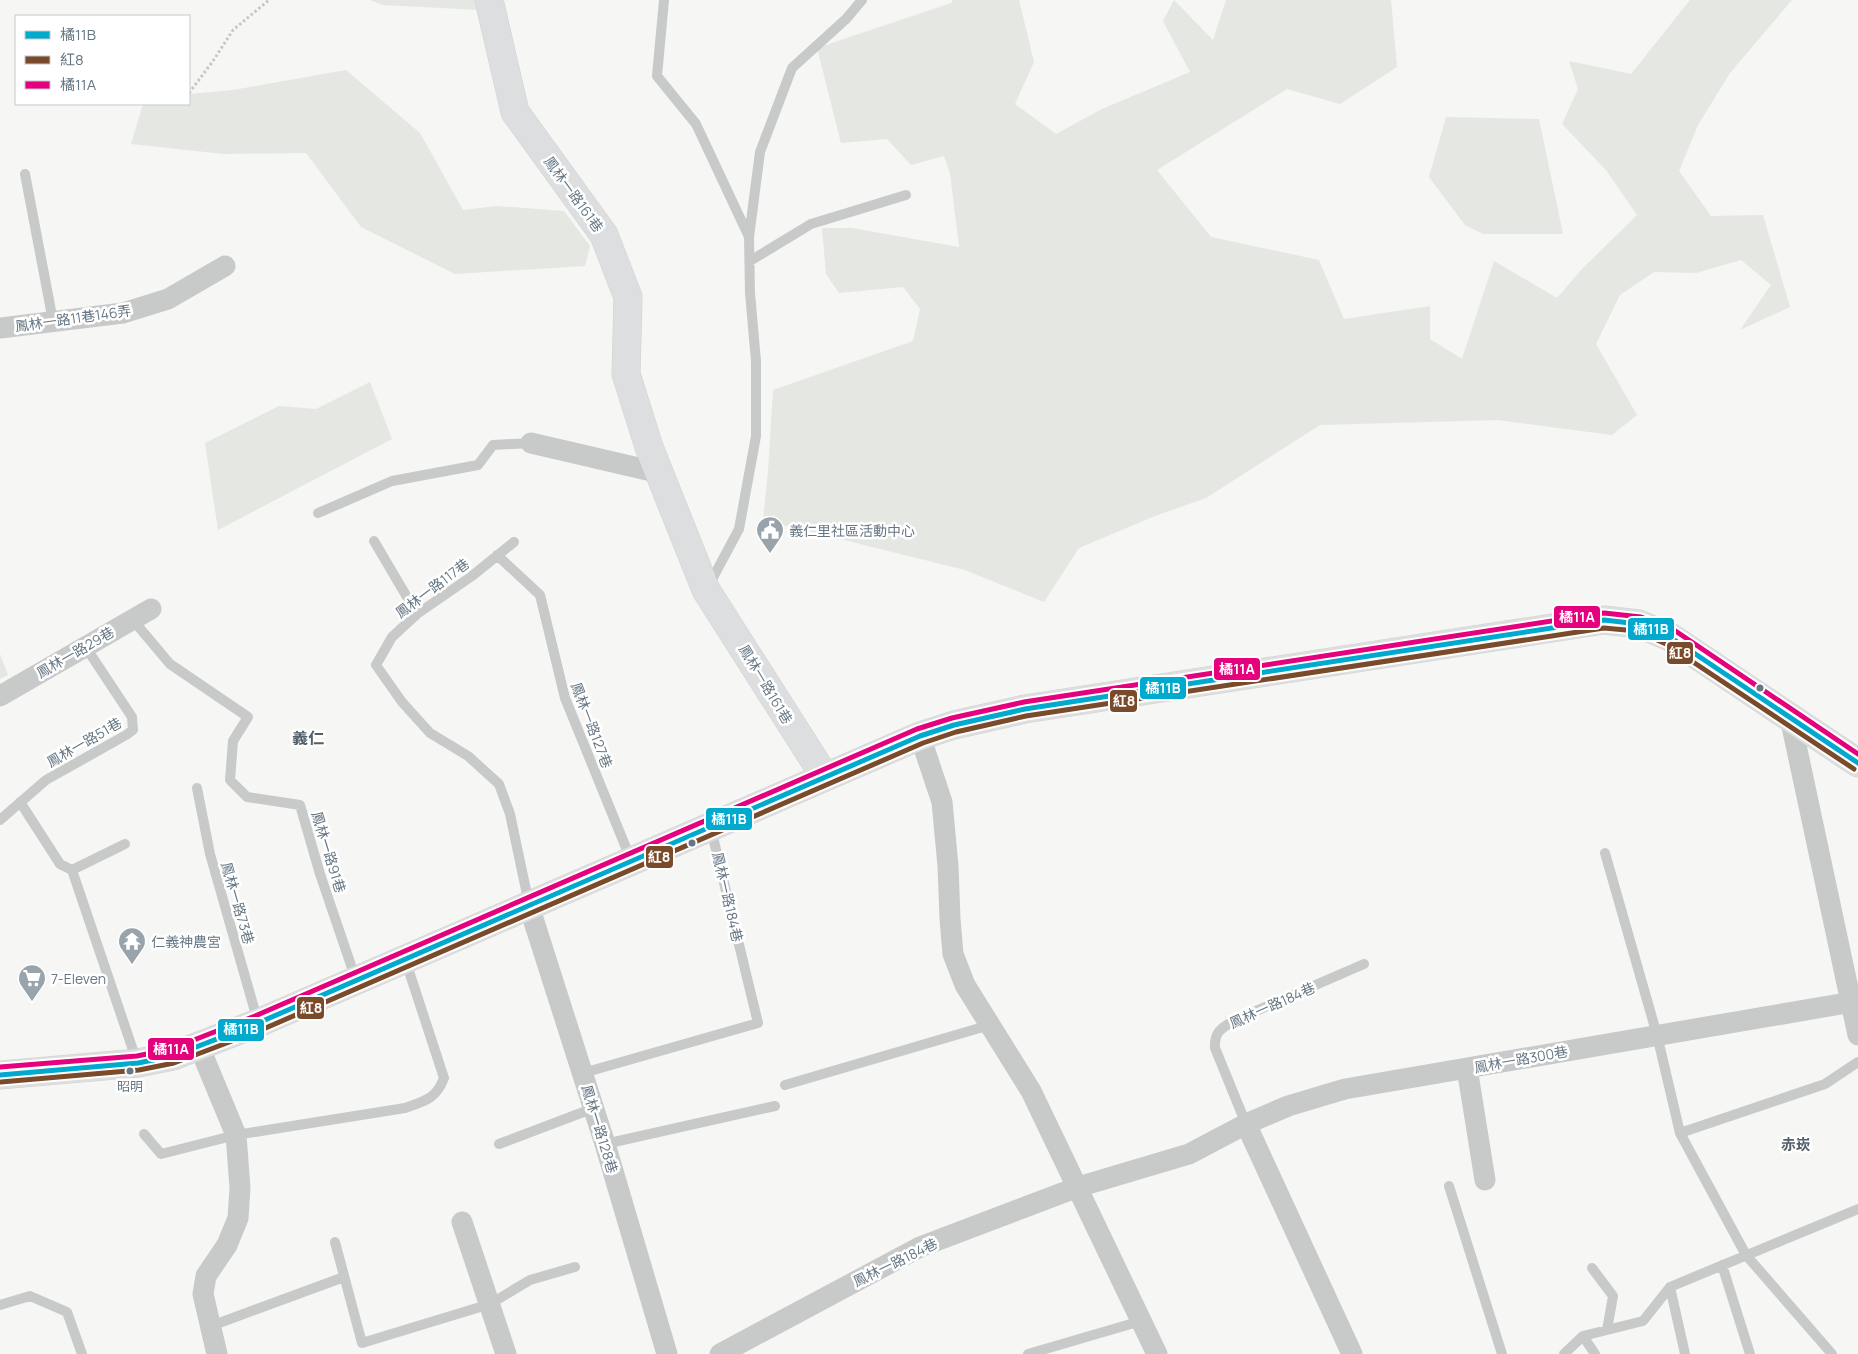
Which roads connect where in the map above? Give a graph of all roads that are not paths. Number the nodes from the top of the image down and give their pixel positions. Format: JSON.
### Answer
{"nodes":[{"id":1,"x":489,"y":0,"type":"edge"},
{"id":2,"x":664,"y":0,"type":"edge"},
{"id":3,"x":862,"y":0,"type":"edge"},
{"id":4,"x":25,"y":174,"type":"dead end"},
{"id":5,"x":906,"y":195,"type":"dead end"},
{"id":6,"x":749,"y":237,"type":"junction"},
{"id":7,"x":750,"y":261,"type":"junction"},
{"id":8,"x":225,"y":266,"type":"dead end"},
{"id":9,"x":54,"y":321,"type":"junction"},
{"id":10,"x":0,"y":328,"type":"edge"},
{"id":11,"x":531,"y":444,"type":"joint"},
{"id":12,"x":660,"y":474,"type":"junction"},
{"id":13,"x":318,"y":513,"type":"dead end"},
{"id":14,"x":374,"y":541,"type":"dead end"},
{"id":15,"x":514,"y":542,"type":"dead end"},
{"id":16,"x":497,"y":555,"type":"junction"},
{"id":17,"x":706,"y":590,"type":"junction"},
{"id":18,"x":151,"y":609,"type":"dead end"},
{"id":19,"x":417,"y":614,"type":"junction"},
{"id":20,"x":132,"y":619,"type":"junction"},
{"id":21,"x":85,"y":646,"type":"junction"},
{"id":22,"x":0,"y":696,"type":"edge"},
{"id":23,"x":1790,"y":717,"type":"junction"},
{"id":24,"x":920,"y":736,"type":"junction"},
{"id":25,"x":1858,"y":763,"type":"edge"},
{"id":26,"x":825,"y":777,"type":"junction"},
{"id":27,"x":197,"y":788,"type":"dead end"},
{"id":28,"x":20,"y":802,"type":"junction"},
{"id":29,"x":0,"y":820,"type":"edge"},
{"id":30,"x":711,"y":828,"type":"junction"},
{"id":31,"x":125,"y":844,"type":"dead end"},
{"id":32,"x":1605,"y":853,"type":"dead end"},
{"id":33,"x":631,"y":861,"type":"junction"},
{"id":34,"x":72,"y":870,"type":"junction"},
{"id":35,"x":529,"y":906,"type":"junction"},
{"id":36,"x":405,"y":958,"type":"junction"},
{"id":37,"x":1364,"y":964,"type":"dead end"},
{"id":38,"x":356,"y":980,"type":"junction"},
{"id":39,"x":1855,"y":1001,"type":"edge"},
{"id":40,"x":258,"y":1023,"type":"junction"},
{"id":41,"x":990,"y":1025,"type":"junction"},
{"id":42,"x":1657,"y":1035,"type":"junction"},
{"id":43,"x":1858,"y":1035,"type":"edge"},
{"id":44,"x":199,"y":1046,"type":"junction"},
{"id":45,"x":1858,"y":1062,"type":"edge"},
{"id":46,"x":138,"y":1063,"type":"junction"},
{"id":47,"x":1467,"y":1068,"type":"junction"},
{"id":48,"x":583,"y":1073,"type":"junction"},
{"id":49,"x":0,"y":1075,"type":"edge"},
{"id":50,"x":785,"y":1085,"type":"dead end"},
{"id":51,"x":775,"y":1106,"type":"dead end"},
{"id":52,"x":594,"y":1108,"type":"junction"},
{"id":53,"x":1246,"y":1124,"type":"junction"},
{"id":54,"x":1680,"y":1133,"type":"junction"},
{"id":55,"x":144,"y":1134,"type":"dead end"},
{"id":56,"x":236,"y":1136,"type":"junction"},
{"id":57,"x":499,"y":1144,"type":"dead end"},
{"id":58,"x":605,"y":1144,"type":"junction"},
{"id":59,"x":1485,"y":1180,"type":"dead end"},
{"id":60,"x":1449,"y":1186,"type":"dead end"},
{"id":61,"x":1078,"y":1187,"type":"junction"},
{"id":62,"x":1858,"y":1209,"type":"edge"},
{"id":63,"x":462,"y":1222,"type":"dead end"},
{"id":64,"x":335,"y":1242,"type":"dead end"},
{"id":65,"x":1746,"y":1255,"type":"junction"},
{"id":66,"x":1722,"y":1264,"type":"junction"},
{"id":67,"x":575,"y":1267,"type":"dead end"},
{"id":68,"x":1592,"y":1268,"type":"dead end"},
{"id":69,"x":344,"y":1277,"type":"junction"},
{"id":70,"x":1670,"y":1287,"type":"junction"},
{"id":71,"x":0,"y":1304,"type":"edge"},
{"id":72,"x":490,"y":1304,"type":"junction"},
{"id":73,"x":1141,"y":1321,"type":"junction"},
{"id":74,"x":211,"y":1326,"type":"junction"},
{"id":75,"x":1607,"y":1330,"type":"junction"},
{"id":76,"x":1583,"y":1336,"type":"junction"},
{"id":77,"x":82,"y":1354,"type":"edge"},
{"id":78,"x":217,"y":1354,"type":"edge"},
{"id":79,"x":506,"y":1354,"type":"edge"},
{"id":80,"x":667,"y":1354,"type":"edge"},
{"id":81,"x":720,"y":1354,"type":"edge"},
{"id":82,"x":1028,"y":1354,"type":"edge"},
{"id":83,"x":1157,"y":1354,"type":"edge"},
{"id":84,"x":1352,"y":1354,"type":"edge"},
{"id":85,"x":1502,"y":1354,"type":"edge"},
{"id":86,"x":1564,"y":1354,"type":"edge"},
{"id":87,"x":1595,"y":1354,"type":"edge"},
{"id":88,"x":1685,"y":1354,"type":"edge"},
{"id":89,"x":1750,"y":1354,"type":"edge"},
{"id":90,"x":1832,"y":1354,"type":"edge"}],
"edges":[{"from":1,"to":12,"type":"street","name":"鳳林一路161巷"},
{"from":2,"to":6,"type":"lane"},
{"from":3,"to":6,"type":"lane"},
{"from":4,"to":9,"type":"lane"},
{"from":5,"to":7,"type":"lane"},
{"from":6,"to":7,"type":"lane"},
{"from":7,"to":17,"type":"lane"},
{"from":8,"to":9,"type":"street","name":"鳳林一路11巷146弄"},
{"from":9,"to":10,"type":"street","name":"鳳林一路11巷146弄"},
{"from":11,"to":12,"type":"street"},
{"from":11,"to":13,"type":"lane"},
{"from":12,"to":17,"type":"street","name":"鳳林一路161巷"},
{"from":14,"to":19,"type":"lane"},
{"from":15,"to":16,"type":"lane","name":"鳳林一路117巷"},
{"from":16,"to":19,"type":"lane","name":"鳳林一路117巷"},
{"from":16,"to":33,"type":"lane","name":"鳳林一路127巷"},
{"from":17,"to":26,"type":"street","name":"鳳林一路161巷"},
{"from":18,"to":20,"type":"street","name":"鳳林一路29巷"},
{"from":19,"to":35,"type":"lane","name":"鳳林一路117巷"},
{"from":20,"to":21,"type":"street","name":"鳳林一路29巷"},
{"from":20,"to":38,"type":"lane","name":"鳳林一路91巷"},
{"from":21,"to":22,"type":"street","name":"鳳林一路29巷"},
{"from":21,"to":28,"type":"lane","name":"鳳林一路51巷"},
{"from":23,"to":24,"type":"street"},
{"from":23,"to":25,"type":"street"},
{"from":23,"to":39,"type":"street"},
{"from":24,"to":26,"type":"street"},
{"from":24,"to":41,"type":"street"},
{"from":26,"to":30,"type":"street"},
{"from":27,"to":40,"type":"lane","name":"鳳林一路73巷"},
{"from":28,"to":29,"type":"lane","name":"鳳林一路51巷"},
{"from":28,"to":34,"type":"lane"},
{"from":30,"to":33,"type":"street"},
{"from":30,"to":48,"type":"lane","name":"鳳林一路184巷"},
{"from":31,"to":34,"type":"lane"},
{"from":32,"to":42,"type":"lane"},
{"from":33,"to":35,"type":"street"},
{"from":34,"to":46,"type":"lane"},
{"from":35,"to":36,"type":"street"},
{"from":35,"to":48,"type":"street","name":"鳳林一路128巷"},
{"from":36,"to":38,"type":"street"},
{"from":36,"to":56,"type":"lane"},
{"from":37,"to":53,"type":"lane","name":"鳳林一路184巷"},
{"from":38,"to":40,"type":"street"},
{"from":39,"to":42,"type":"street","name":"鳳林一路300巷"},
{"from":39,"to":43,"type":"street"},
{"from":40,"to":44,"type":"street"},
{"from":41,"to":50,"type":"lane"},
{"from":41,"to":61,"type":"street"},
{"from":42,"to":47,"type":"street","name":"鳳林一路300巷"},
{"from":42,"to":54,"type":"lane"},
{"from":44,"to":46,"type":"street"},
{"from":44,"to":56,"type":"street"},
{"from":45,"to":54,"type":"lane"},
{"from":46,"to":49,"type":"street"},
{"from":47,"to":53,"type":"street","name":"鳳林一路184巷"},
{"from":47,"to":59,"type":"street","name":"鳳林一路300巷"},
{"from":48,"to":52,"type":"street","name":"鳳林一路128巷"},
{"from":51,"to":58,"type":"lane"},
{"from":52,"to":57,"type":"lane"},
{"from":52,"to":58,"type":"street","name":"鳳林一路128巷"},
{"from":53,"to":61,"type":"street","name":"鳳林一路184巷"},
{"from":53,"to":84,"type":"street","name":"鳳林一路184巷"},
{"from":54,"to":65,"type":"lane"},
{"from":55,"to":56,"type":"lane"},
{"from":56,"to":74,"type":"street"},
{"from":58,"to":80,"type":"street","name":"鳳林一路128巷"},
{"from":60,"to":85,"type":"lane"},
{"from":61,"to":73,"type":"street"},
{"from":61,"to":81,"type":"street","name":"鳳林一路184巷"},
{"from":62,"to":65,"type":"lane"},
{"from":63,"to":72,"type":"street"},
{"from":64,"to":69,"type":"lane"},
{"from":65,"to":66,"type":"lane"},
{"from":65,"to":90,"type":"lane"},
{"from":66,"to":70,"type":"lane"},
{"from":66,"to":89,"type":"lane"},
{"from":67,"to":72,"type":"lane"},
{"from":68,"to":75,"type":"lane"},
{"from":69,"to":72,"type":"lane"},
{"from":69,"to":74,"type":"lane"},
{"from":70,"to":75,"type":"lane"},
{"from":70,"to":88,"type":"lane"},
{"from":71,"to":77,"type":"lane"},
{"from":72,"to":79,"type":"street"},
{"from":73,"to":82,"type":"lane"},
{"from":73,"to":83,"type":"street"},
{"from":74,"to":78,"type":"street"},
{"from":75,"to":76,"type":"lane"},
{"from":76,"to":86,"type":"lane"},
{"from":76,"to":87,"type":"lane"}]}
